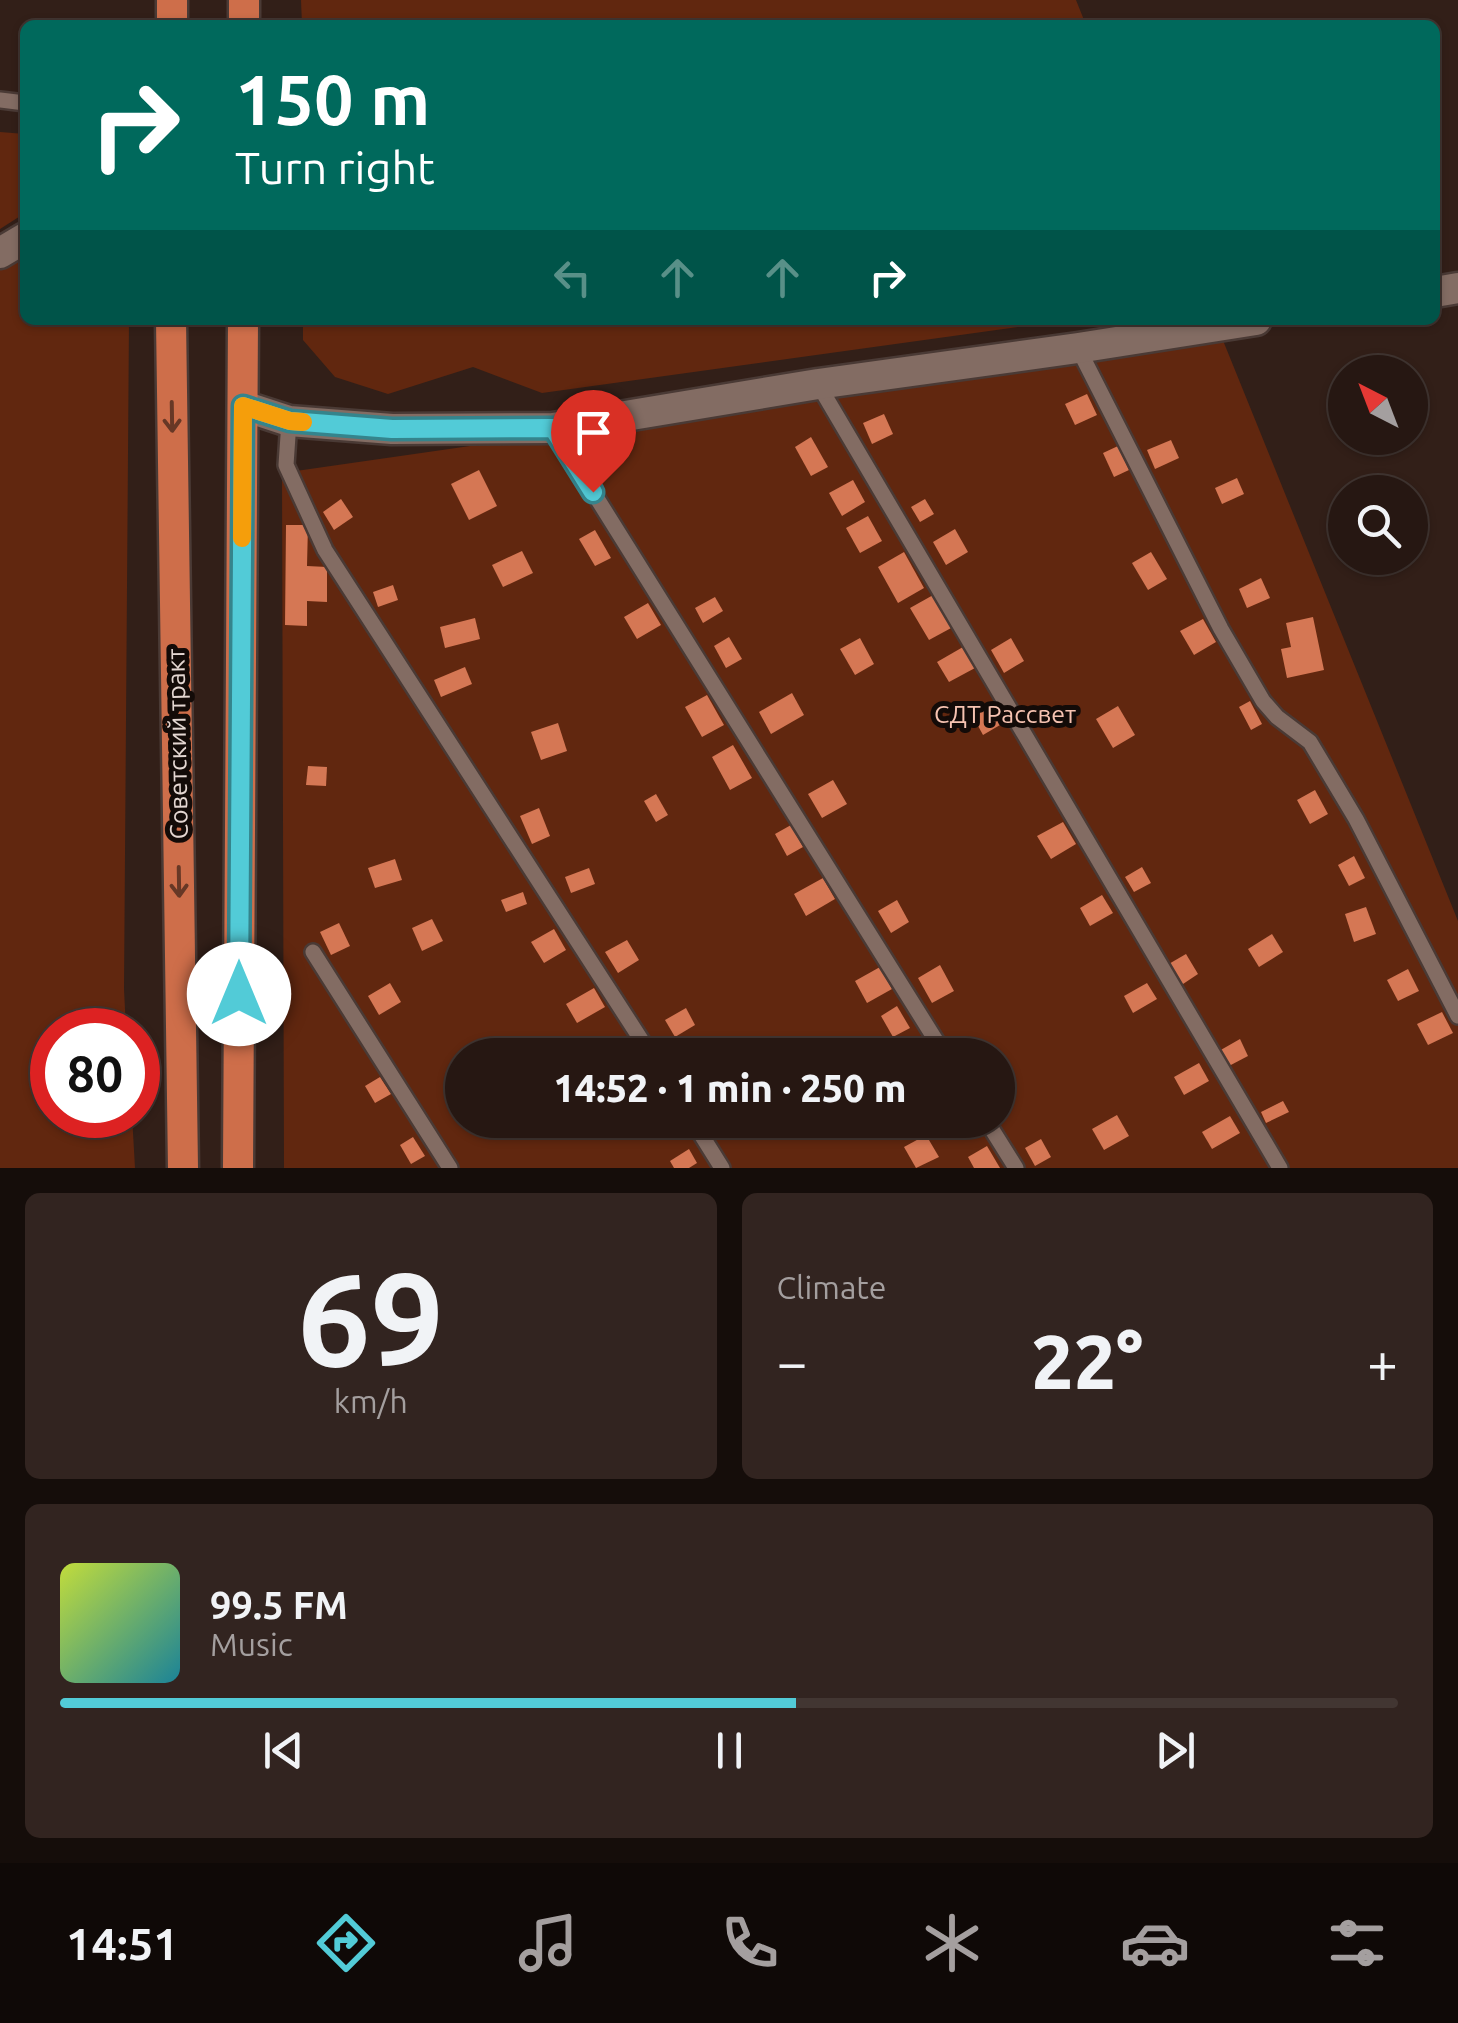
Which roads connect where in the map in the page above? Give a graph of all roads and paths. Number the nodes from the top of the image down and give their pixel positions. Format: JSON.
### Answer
{"nodes":[{"id":1,"x":171,"y":325,"type":"edge"},
{"id":2,"x":243,"y":325,"type":"edge"},
{"id":3,"x":1224,"y":325,"type":"edge"},
{"id":4,"x":1078,"y":348,"type":"junction"},
{"id":5,"x":818,"y":384,"type":"junction"},
{"id":6,"x":243,"y":406,"type":"junction"},
{"id":7,"x":290,"y":421,"type":"junction"},
{"id":8,"x":553,"y":428,"type":"junction"},
{"id":9,"x":314,"y":952,"type":"dead end"},
{"id":10,"x":1458,"y":1016,"type":"edge"},
{"id":11,"x":640,"y":1038,"type":"edge"},
{"id":12,"x":934,"y":1038,"type":"edge"},
{"id":13,"x":703,"y":1138,"type":"edge"},
{"id":14,"x":997,"y":1138,"type":"edge"},
{"id":15,"x":183,"y":1168,"type":"edge"},
{"id":16,"x":238,"y":1168,"type":"edge"},
{"id":17,"x":450,"y":1168,"type":"edge"},
{"id":18,"x":722,"y":1168,"type":"edge"},
{"id":19,"x":1016,"y":1168,"type":"edge"},
{"id":20,"x":1280,"y":1168,"type":"edge"}],
"edges":[{"from":1,"to":15,"type":"highway","name":"Советский тракт","one_way":true},
{"from":2,"to":6,"type":"highway"},
{"from":3,"to":4,"type":"street"},
{"from":4,"to":5,"type":"street"},
{"from":4,"to":10,"type":"lane"},
{"from":5,"to":8,"type":"street"},
{"from":5,"to":20,"type":"lane"},
{"from":6,"to":7,"type":"street"},
{"from":6,"to":16,"type":"highway"},
{"from":7,"to":8,"type":"street"},
{"from":7,"to":11,"type":"lane"},
{"from":8,"to":12,"type":"lane"},
{"from":9,"to":17,"type":"lane"},
{"from":13,"to":18,"type":"lane"},
{"from":14,"to":19,"type":"lane"}]}
